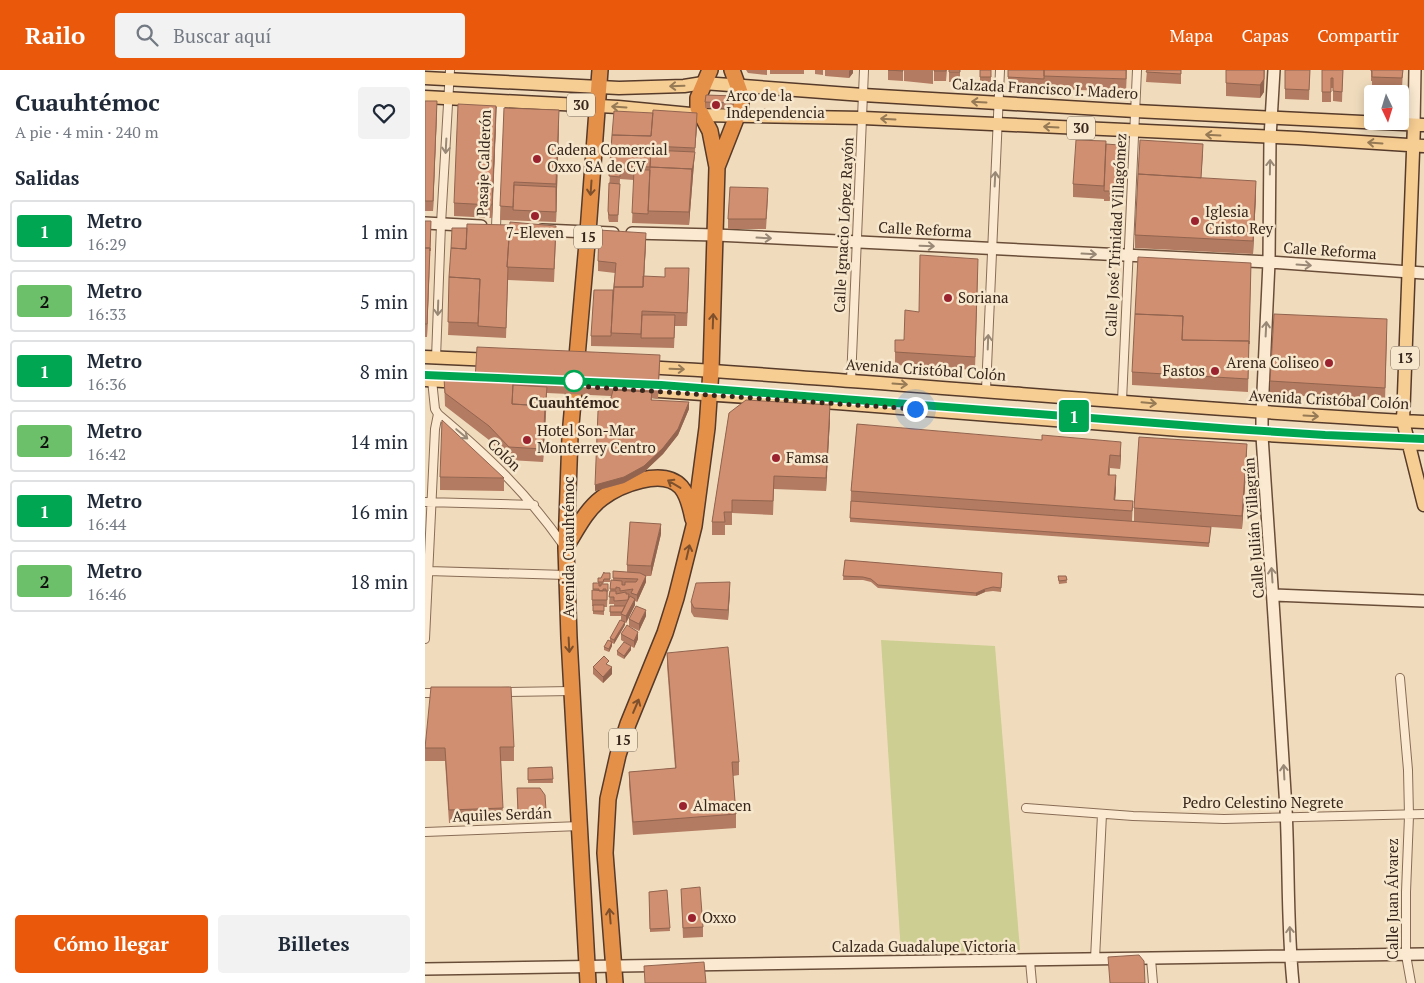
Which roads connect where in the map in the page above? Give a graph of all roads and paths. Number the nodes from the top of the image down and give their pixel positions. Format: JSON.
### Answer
{"nodes":[{"id":1,"x":600,"y":70,"type":"edge"},
{"id":2,"x":732,"y":70,"type":"edge"},
{"id":3,"x":864,"y":70,"type":"edge"},
{"id":4,"x":1000,"y":70,"type":"edge"},
{"id":5,"x":1137,"y":70,"type":"edge"},
{"id":6,"x":1274,"y":70,"type":"edge"},
{"id":7,"x":1415,"y":70,"type":"edge"},
{"id":8,"x":450,"y":75,"type":"edge"},
{"id":9,"x":707,"y":77,"type":"edge"},
{"id":10,"x":425,"y":78,"type":"edge"},
{"id":11,"x":737,"y":85,"type":"junction"},
{"id":12,"x":599,"y":87,"type":"junction"},
{"id":13,"x":863,"y":95,"type":"junction"},
{"id":14,"x":425,"y":96,"type":"edge"},
{"id":15,"x":449,"y":98,"type":"junction"},
{"id":16,"x":501,"y":100,"type":"junction"},
{"id":17,"x":999,"y":103,"type":"junction"},
{"id":18,"x":597,"y":106,"type":"junction"},
{"id":19,"x":1135,"y":111,"type":"junction"},
{"id":20,"x":701,"y":115,"type":"junction"},
{"id":21,"x":737,"y":117,"type":"junction"},
{"id":22,"x":863,"y":118,"type":"junction"},
{"id":23,"x":1272,"y":118,"type":"junction"},
{"id":24,"x":998,"y":124,"type":"junction"},
{"id":25,"x":1419,"y":125,"type":"edge"},
{"id":26,"x":1134,"y":131,"type":"junction"},
{"id":27,"x":1271,"y":138,"type":"junction"},
{"id":28,"x":1419,"y":146,"type":"edge"},
{"id":29,"x":717,"y":167,"type":"junction"},
{"id":30,"x":425,"y":224,"type":"edge"},
{"id":31,"x":441,"y":224,"type":"junction"},
{"id":32,"x":500,"y":227,"type":"joint"},
{"id":33,"x":532,"y":229,"type":"edge"},
{"id":34,"x":588,"y":232,"type":"junction"},
{"id":35,"x":716,"y":235,"type":"junction"},
{"id":36,"x":856,"y":242,"type":"junction"},
{"id":37,"x":992,"y":248,"type":"junction"},
{"id":38,"x":1128,"y":256,"type":"junction"},
{"id":39,"x":1269,"y":262,"type":"junction"},
{"id":40,"x":1409,"y":272,"type":"junction"},
{"id":41,"x":1424,"y":273,"type":"edge"},
{"id":42,"x":431,"y":357,"type":"edge"},
{"id":43,"x":502,"y":361,"type":"edge"},
{"id":44,"x":634,"y":367,"type":"edge"},
{"id":45,"x":711,"y":370,"type":"junction"},
{"id":46,"x":429,"y":380,"type":"edge"},
{"id":47,"x":851,"y":381,"type":"junction"},
{"id":48,"x":470,"y":382,"type":"edge"},
{"id":49,"x":633,"y":390,"type":"edge"},
{"id":50,"x":986,"y":390,"type":"junction"},
{"id":51,"x":709,"y":394,"type":"junction"},
{"id":52,"x":1122,"y":401,"type":"junction"},
{"id":53,"x":1262,"y":413,"type":"junction"},
{"id":54,"x":438,"y":414,"type":"junction"},
{"id":55,"x":1403,"y":421,"type":"junction"},
{"id":56,"x":1424,"y":422,"type":"edge"},
{"id":57,"x":1263,"y":436,"type":"junction"},
{"id":58,"x":1408,"y":444,"type":"junction"},
{"id":59,"x":1424,"y":444,"type":"edge"},
{"id":60,"x":428,"y":502,"type":"edge"},
{"id":61,"x":534,"y":505,"type":"junction"},
{"id":62,"x":1424,"y":505,"type":"edge"},
{"id":63,"x":694,"y":526,"type":"junction"},
{"id":64,"x":565,"y":548,"type":"junction"},
{"id":65,"x":428,"y":571,"type":"junction"},
{"id":66,"x":565,"y":575,"type":"junction"},
{"id":67,"x":1274,"y":595,"type":"junction"},
{"id":68,"x":1424,"y":601,"type":"edge"},
{"id":69,"x":425,"y":639,"type":"edge"},
{"id":70,"x":1400,"y":678,"type":"dead end"},
{"id":71,"x":572,"y":691,"type":"junction"},
{"id":72,"x":493,"y":692,"type":"edge"},
{"id":73,"x":425,"y":693,"type":"edge"},
{"id":74,"x":445,"y":693,"type":"edge"},
{"id":75,"x":1026,"y":808,"type":"dead end"},
{"id":76,"x":1102,"y":814,"type":"junction"},
{"id":77,"x":1424,"y":814,"type":"edge"},
{"id":78,"x":1409,"y":816,"type":"junction"},
{"id":79,"x":1287,"y":818,"type":"junction"},
{"id":80,"x":580,"y":826,"type":"junction"},
{"id":81,"x":425,"y":832,"type":"edge"},
{"id":82,"x":1424,"y":954,"type":"edge"},
{"id":83,"x":1406,"y":955,"type":"junction"},
{"id":84,"x":1290,"y":956,"type":"junction"},
{"id":85,"x":1095,"y":959,"type":"junction"},
{"id":86,"x":1151,"y":959,"type":"junction"},
{"id":87,"x":1030,"y":961,"type":"junction"},
{"id":88,"x":587,"y":965,"type":"junction"},
{"id":89,"x":614,"y":965,"type":"junction"},
{"id":90,"x":425,"y":969,"type":"edge"},
{"id":91,"x":589,"y":983,"type":"edge"},
{"id":92,"x":615,"y":983,"type":"edge"},
{"id":93,"x":1032,"y":983,"type":"edge"},
{"id":94,"x":1153,"y":983,"type":"edge"},
{"id":95,"x":1293,"y":983,"type":"edge"},
{"id":96,"x":1411,"y":983,"type":"edge"}],
"edges":[{"from":1,"to":12,"type":"highway","name":"Avenida Cuauhtémoc","number":"15"},
{"from":2,"to":11,"type":"highway","number":"15"},
{"from":3,"to":13,"type":"street","name":"Calle Ignacio López Rayón"},
{"from":4,"to":17,"type":"street"},
{"from":5,"to":19,"type":"street","name":"Calle José Trinidad Villagómez"},
{"from":6,"to":23,"type":"street","name":"Calle Julián Villagrán"},
{"from":7,"to":25,"type":"street"},
{"from":8,"to":10,"type":"main road","name":"Calzada Francisco I. Madero","number":"30"},
{"from":8,"to":12,"type":"main road","name":"Calzada Francisco I. Madero","number":"30"},
{"from":8,"to":15,"type":"street"},
{"from":9,"to":11,"type":"main road","name":"Calzada Francisco I. Madero","number":"30"},
{"from":9,"to":12,"type":"main road","name":"Calzada Francisco I. Madero","number":"30","one_way":true},
{"from":9,"to":20,"type":"highway","number":"15"},
{"from":11,"to":13,"type":"main road","name":"Calzada Francisco I. Madero","number":"30"},
{"from":11,"to":21,"type":"highway","number":"15"},
{"from":12,"to":18,"type":"highway","name":"Avenida Cuauhtémoc","number":"15"},
{"from":17,"to":13,"type":"main road","name":"Calzada Francisco I. Madero","number":"30","one_way":true},
{"from":13,"to":22,"type":"street","name":"Calle Ignacio López Rayón"},
{"from":14,"to":15,"type":"main road","number":"30"},
{"from":15,"to":16,"type":"main road","number":"30"},
{"from":15,"to":31,"type":"street","one_way":true},
{"from":16,"to":18,"type":"main road","number":"30"},
{"from":16,"to":32,"type":"street","name":"Pasaje Calderón"},
{"from":17,"to":19,"type":"main road","name":"Calzada Francisco I. Madero","number":"30"},
{"from":17,"to":24,"type":"street"},
{"from":20,"to":18,"type":"main road","number":"30","one_way":true},
{"from":18,"to":34,"type":"highway","name":"Avenida Cuauhtémoc","number":"15","one_way":true},
{"from":19,"to":23,"type":"main road","name":"Calzada Francisco I. Madero","number":"30"},
{"from":19,"to":26,"type":"street","name":"Calle José Trinidad Villagómez"},
{"from":20,"to":21,"type":"main road","number":"30"},
{"from":20,"to":29,"type":"highway","number":"15"},
{"from":21,"to":22,"type":"main road","number":"30"},
{"from":21,"to":29,"type":"highway","number":"15"},
{"from":24,"to":22,"type":"main road","number":"30","one_way":true},
{"from":22,"to":36,"type":"street","name":"Calle Ignacio López Rayón"},
{"from":23,"to":25,"type":"main road","name":"Calzada Francisco I. Madero","number":"30"},
{"from":23,"to":27,"type":"street","name":"Calle Julián Villagrán"},
{"from":26,"to":24,"type":"main road","number":"30","one_way":true},
{"from":37,"to":24,"type":"street","one_way":true},
{"from":25,"to":28,"type":"main road","number":"13"},
{"from":27,"to":26,"type":"main road","number":"30","one_way":true},
{"from":26,"to":38,"type":"street","name":"Calle José Trinidad Villagómez"},
{"from":28,"to":27,"type":"main road","number":"30","one_way":true},
{"from":39,"to":27,"type":"street","name":"Calle Julián Villagrán","one_way":true},
{"from":28,"to":40,"type":"main road","number":"13"},
{"from":29,"to":35,"type":"highway","number":"15"},
{"from":30,"to":31,"type":"street"},
{"from":31,"to":32,"type":"street"},
{"from":31,"to":42,"type":"street","one_way":true},
{"from":33,"to":34,"type":"street","name":"Calle Reforma"},
{"from":34,"to":35,"type":"street","name":"Calle Reforma"},
{"from":34,"to":64,"type":"highway","name":"Avenida Cuauhtémoc","number":"15"},
{"from":35,"to":36,"type":"street","name":"Calle Reforma","one_way":true},
{"from":45,"to":35,"type":"highway","number":"15","one_way":true},
{"from":36,"to":37,"type":"street","name":"Calle Reforma","one_way":true},
{"from":36,"to":47,"type":"street","name":"Calle Ignacio López Rayón"},
{"from":37,"to":38,"type":"street","name":"Calle Reforma","one_way":true},
{"from":50,"to":37,"type":"street","one_way":true},
{"from":38,"to":39,"type":"street","name":"Calle Reforma"},
{"from":38,"to":52,"type":"street","name":"Calle José Trinidad Villagómez"},
{"from":39,"to":40,"type":"street","name":"Calle Reforma","one_way":true},
{"from":53,"to":39,"type":"street","name":"Calle Julián Villagrán","one_way":true},
{"from":40,"to":41,"type":"street","name":"Calle Reforma"},
{"from":40,"to":55,"type":"main road","number":"13"},
{"from":42,"to":43,"type":"main road"},
{"from":44,"to":45,"type":"main road","name":"Avenida Cristóbal Colón","one_way":true},
{"from":45,"to":47,"type":"main road","name":"Avenida Cristóbal Colón"},
{"from":45,"to":51,"type":"highway","number":"15"},
{"from":46,"to":48,"type":"main road"},
{"from":46,"to":54,"type":"street"},
{"from":47,"to":50,"type":"main road","name":"Avenida Cristóbal Colón","one_way":true},
{"from":49,"to":51,"type":"main road"},
{"from":50,"to":52,"type":"main road","name":"Avenida Cristóbal Colón"},
{"from":51,"to":57,"type":"main road"},
{"from":51,"to":63,"type":"highway","number":"15"},
{"from":52,"to":53,"type":"main road","name":"Avenida Cristóbal Colón","one_way":true},
{"from":53,"to":55,"type":"main road","name":"Avenida Cristóbal Colón","one_way":true},
{"from":53,"to":57,"type":"street","name":"Calle Julián Villagrán"},
{"from":54,"to":60,"type":"street"},
{"from":54,"to":61,"type":"street","name":"Colón","one_way":true},
{"from":55,"to":56,"type":"main road","name":"Avenida Cristóbal Colón"},
{"from":55,"to":58,"type":"main road","number":"13"},
{"from":57,"to":58,"type":"main road"},
{"from":67,"to":57,"type":"street","name":"Calle Julián Villagrán","one_way":true},
{"from":58,"to":59,"type":"main road"},
{"from":58,"to":62,"type":"main road","number":"13"},
{"from":60,"to":61,"type":"street"},
{"from":60,"to":65,"type":"street"},
{"from":61,"to":64,"type":"street","name":"Colón"},
{"from":63,"to":64,"type":"highway","one_way":true},
{"from":89,"to":63,"type":"highway","number":"15","one_way":true},
{"from":64,"to":66,"type":"highway","name":"Avenida Cuauhtémoc","number":"15"},
{"from":65,"to":66,"type":"street"},
{"from":65,"to":69,"type":"street"},
{"from":66,"to":71,"type":"highway","name":"Avenida Cuauhtémoc","number":"15","one_way":true},
{"from":67,"to":68,"type":"street"},
{"from":79,"to":67,"type":"street","name":"Calle Julián Villagrán","one_way":true},
{"from":70,"to":78,"type":"street","name":"Calle Juan Álvarez"},
{"from":71,"to":72,"type":"street"},
{"from":71,"to":80,"type":"highway","name":"Avenida Cuauhtémoc","number":"15"},
{"from":73,"to":74,"type":"street"},
{"from":75,"to":76,"type":"street","name":"Pedro Celestino Negrete"},
{"from":76,"to":79,"type":"street","name":"Pedro Celestino Negrete"},
{"from":76,"to":85,"type":"street"},
{"from":77,"to":78,"type":"street","name":"Pedro Celestino Negrete"},
{"from":78,"to":79,"type":"street","name":"Pedro Celestino Negrete"},
{"from":78,"to":83,"type":"street","name":"Calle Juan Álvarez"},
{"from":84,"to":79,"type":"street","name":"Calle Julián Villagrán","one_way":true},
{"from":80,"to":81,"type":"street","name":"Aquiles Serdán"},
{"from":80,"to":88,"type":"highway","name":"Avenida Cuauhtémoc","number":"15"},
{"from":82,"to":83,"type":"street","name":"Calzada Guadalupe Victoria"},
{"from":83,"to":84,"type":"street","name":"Calzada Guadalupe Victoria"},
{"from":83,"to":96,"type":"street","name":"Calle Juan Álvarez"},
{"from":84,"to":86,"type":"street","name":"Calzada Guadalupe Victoria"},
{"from":84,"to":95,"type":"street","name":"Calle Julián Villagrán"},
{"from":85,"to":86,"type":"street","name":"Calzada Guadalupe Victoria"},
{"from":85,"to":87,"type":"street","name":"Calzada Guadalupe Victoria"},
{"from":86,"to":94,"type":"street"},
{"from":87,"to":89,"type":"street","name":"Calzada Guadalupe Victoria"},
{"from":87,"to":93,"type":"street"},
{"from":88,"to":89,"type":"street","name":"Calzada Guadalupe Victoria"},
{"from":88,"to":90,"type":"street","name":"Calzada Guadalupe Victoria"},
{"from":88,"to":91,"type":"highway","number":"15"},
{"from":89,"to":92,"type":"highway","number":"15"}]}
